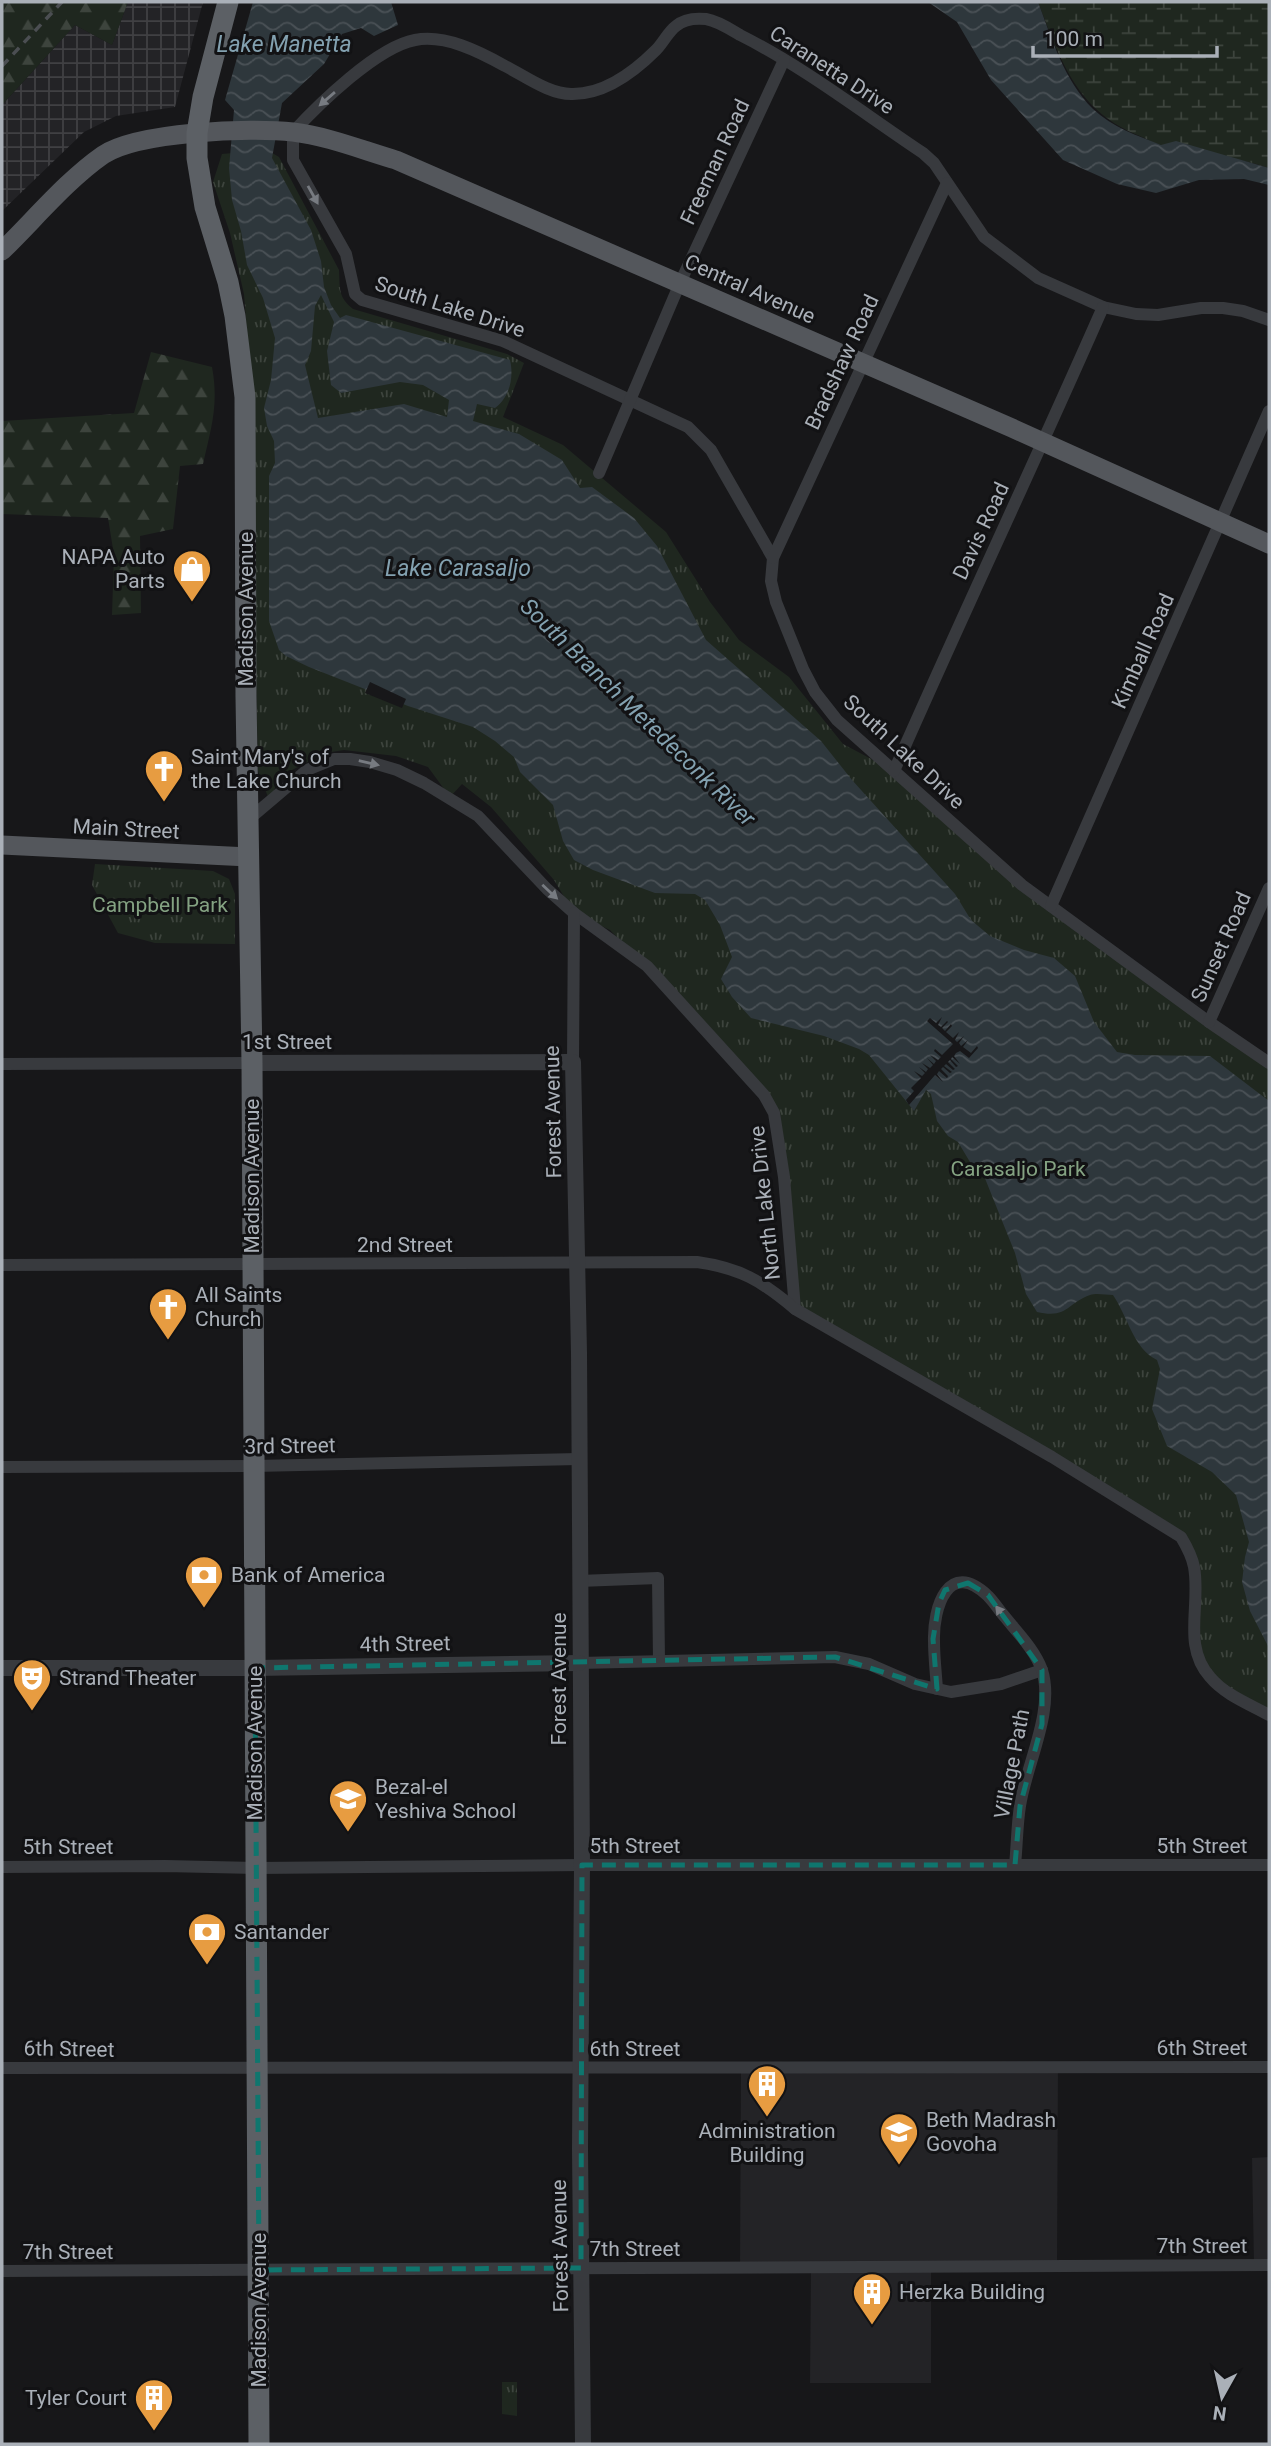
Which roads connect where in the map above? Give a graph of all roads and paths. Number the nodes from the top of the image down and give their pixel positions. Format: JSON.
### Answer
{"nodes":[{"id":1,"x":228,"y":2,"type":"edge"},
{"id":2,"x":784,"y":60,"type":"junction"},
{"id":3,"x":201,"y":132,"type":"junction"},
{"id":4,"x":291,"y":132,"type":"junction"},
{"id":5,"x":947,"y":183,"type":"junction"},
{"id":6,"x":2,"y":251,"type":"edge"},
{"id":7,"x":680,"y":283,"type":"junction"},
{"id":8,"x":1103,"y":307,"type":"junction"},
{"id":9,"x":1269,"y":320,"type":"edge"},
{"id":10,"x":862,"y":362,"type":"junction"},
{"id":11,"x":631,"y":399,"type":"junction"},
{"id":12,"x":1269,"y":411,"type":"edge"},
{"id":13,"x":1044,"y":443,"type":"junction"},
{"id":14,"x":599,"y":473,"type":"dead end"},
{"id":15,"x":1221,"y":523,"type":"junction"},
{"id":16,"x":1269,"y":544,"type":"edge"},
{"id":17,"x":773,"y":558,"type":"junction"},
{"id":18,"x":894,"y":771,"type":"junction"},
{"id":19,"x":248,"y":820,"type":"junction"},
{"id":20,"x":2,"y":845,"type":"edge"},
{"id":21,"x":249,"y":857,"type":"junction"},
{"id":22,"x":1269,"y":888,"type":"edge"},
{"id":23,"x":1051,"y":906,"type":"junction"},
{"id":24,"x":574,"y":913,"type":"junction"},
{"id":25,"x":1209,"y":1022,"type":"junction"},
{"id":26,"x":573,"y":1062,"type":"junction"},
{"id":27,"x":252,"y":1063,"type":"junction"},
{"id":28,"x":1269,"y":1063,"type":"edge"},
{"id":29,"x":2,"y":1064,"type":"edge"},
{"id":30,"x":577,"y":1263,"type":"junction"},
{"id":31,"x":2,"y":1265,"type":"edge"},
{"id":32,"x":252,"y":1265,"type":"junction"},
{"id":33,"x":795,"y":1309,"type":"junction"},
{"id":34,"x":579,"y":1459,"type":"junction"},
{"id":35,"x":253,"y":1466,"type":"junction"},
{"id":36,"x":2,"y":1467,"type":"edge"},
{"id":37,"x":579,"y":1581,"type":"junction"},
{"id":38,"x":808,"y":1658,"type":"joint"},
{"id":39,"x":659,"y":1661,"type":"junction"},
{"id":40,"x":579,"y":1663,"type":"junction"},
{"id":41,"x":2,"y":1668,"type":"edge"},
{"id":42,"x":255,"y":1668,"type":"junction"},
{"id":43,"x":1042,"y":1670,"type":"junction"},
{"id":44,"x":937,"y":1689,"type":"junction"},
{"id":45,"x":1269,"y":1715,"type":"edge"},
{"id":46,"x":582,"y":1865,"type":"junction"},
{"id":47,"x":1016,"y":1865,"type":"junction"},
{"id":48,"x":1269,"y":1865,"type":"edge"},
{"id":49,"x":2,"y":1867,"type":"edge"},
{"id":50,"x":256,"y":1868,"type":"junction"},
{"id":51,"x":1269,"y":2067,"type":"edge"},
{"id":52,"x":2,"y":2068,"type":"edge"},
{"id":53,"x":582,"y":2068,"type":"junction"},
{"id":54,"x":259,"y":2069,"type":"junction"},
{"id":55,"x":1269,"y":2264,"type":"edge"},
{"id":56,"x":581,"y":2268,"type":"junction"},
{"id":57,"x":259,"y":2270,"type":"junction"},
{"id":58,"x":2,"y":2271,"type":"edge"},
{"id":59,"x":260,"y":2444,"type":"edge"},
{"id":60,"x":583,"y":2444,"type":"edge"}],
"edges":[{"from":1,"to":3,"type":"highway","name":"Madison Avenue"},
{"from":2,"to":4,"type":"street","name":"Caranetta Drive","one_way":true},
{"from":2,"to":5,"type":"street","name":"Caranetta Drive"},
{"from":2,"to":7,"type":"street","name":"Freeman Road"},
{"from":3,"to":4,"type":"main road","name":"Central Avenue"},
{"from":3,"to":6,"type":"main road","name":"Central Avenue"},
{"from":3,"to":19,"type":"highway","name":"Madison Avenue"},
{"from":4,"to":7,"type":"main road","name":"Central Avenue"},
{"from":4,"to":11,"type":"street","name":"South Lake Drive","one_way":true},
{"from":5,"to":8,"type":"street","name":"Caranetta Drive"},
{"from":5,"to":10,"type":"street","name":"Bradshaw Road"},
{"from":7,"to":10,"type":"main road","name":"Central Avenue"},
{"from":7,"to":11,"type":"street","name":"Freeman Road"},
{"from":8,"to":9,"type":"street","name":"Caranetta Drive"},
{"from":8,"to":13,"type":"street","name":"Davis Road"},
{"from":10,"to":13,"type":"main road","name":"Central Avenue"},
{"from":10,"to":17,"type":"street","name":"Bradshaw Road"},
{"from":11,"to":14,"type":"street","name":"Freeman Road"},
{"from":11,"to":17,"type":"street","name":"South Lake Drive"},
{"from":12,"to":15,"type":"street","name":"Kimball Road"},
{"from":13,"to":15,"type":"main road","name":"Central Avenue"},
{"from":13,"to":18,"type":"street","name":"Davis Road"},
{"from":15,"to":16,"type":"main road","name":"Central Avenue"},
{"from":15,"to":23,"type":"street","name":"Kimball Road"},
{"from":17,"to":18,"type":"street","name":"South Lake Drive"},
{"from":18,"to":23,"type":"street","name":"South Lake Drive"},
{"from":19,"to":21,"type":"highway","name":"Madison Avenue"},
{"from":19,"to":24,"type":"street","name":"North Lake Drive","one_way":true},
{"from":20,"to":21,"type":"main road","name":"Main Street"},
{"from":21,"to":27,"type":"highway","name":"Madison Avenue"},
{"from":22,"to":25,"type":"street","name":"Sunset Road"},
{"from":23,"to":25,"type":"street","name":"South Lake Drive"},
{"from":24,"to":26,"type":"street","name":"Forest Avenue"},
{"from":24,"to":33,"type":"street","name":"North Lake Drive"},
{"from":25,"to":28,"type":"street","name":"South Lake Drive"},
{"from":26,"to":27,"type":"street","name":"1st Street"},
{"from":26,"to":30,"type":"street","name":"Forest Avenue"},
{"from":27,"to":29,"type":"street","name":"1st Street"},
{"from":27,"to":32,"type":"highway","name":"Madison Avenue"},
{"from":30,"to":32,"type":"street","name":"2nd Street"},
{"from":30,"to":33,"type":"street","name":"2nd Street"},
{"from":30,"to":34,"type":"street","name":"Forest Avenue"},
{"from":31,"to":32,"type":"street","name":"2nd Street"},
{"from":32,"to":35,"type":"highway","name":"Madison Avenue"},
{"from":33,"to":45,"type":"street","name":"North Lake Drive"},
{"from":34,"to":35,"type":"street","name":"3rd Street"},
{"from":34,"to":37,"type":"street","name":"Forest Avenue"},
{"from":35,"to":36,"type":"street","name":"3rd Street"},
{"from":35,"to":42,"type":"highway","name":"Madison Avenue"},
{"from":37,"to":39,"type":"street"},
{"from":37,"to":40,"type":"street","name":"Forest Avenue"},
{"from":38,"to":39,"type":"street","name":"4th Street"},
{"from":38,"to":44,"type":"street","name":"Village Path"},
{"from":39,"to":40,"type":"street","name":"4th Street"},
{"from":40,"to":42,"type":"street","name":"4th Street"},
{"from":40,"to":46,"type":"street","name":"Forest Avenue"},
{"from":41,"to":42,"type":"street","name":"4th Street"},
{"from":42,"to":50,"type":"highway","name":"Madison Avenue"},
{"from":43,"to":44,"type":"street","name":"Village Path"},
{"from":43,"to":44,"type":"street","one_way":true},
{"from":43,"to":47,"type":"street","name":"Village Path"},
{"from":46,"to":47,"type":"street","name":"5th Street"},
{"from":46,"to":50,"type":"street","name":"5th Street"},
{"from":46,"to":53,"type":"street","name":"Forest Avenue"},
{"from":47,"to":48,"type":"street","name":"5th Street"},
{"from":49,"to":50,"type":"street","name":"5th Street"},
{"from":50,"to":54,"type":"highway","name":"Madison Avenue"},
{"from":51,"to":53,"type":"street","name":"6th Street"},
{"from":52,"to":54,"type":"street","name":"6th Street"},
{"from":53,"to":54,"type":"street","name":"6th Street"},
{"from":53,"to":56,"type":"street","name":"Forest Avenue"},
{"from":54,"to":57,"type":"highway","name":"Madison Avenue"},
{"from":55,"to":56,"type":"street","name":"7th Street"},
{"from":56,"to":57,"type":"street","name":"7th Street"},
{"from":56,"to":60,"type":"street","name":"Forest Avenue"},
{"from":57,"to":58,"type":"street","name":"7th Street"},
{"from":57,"to":59,"type":"highway","name":"Madison Avenue"}]}
